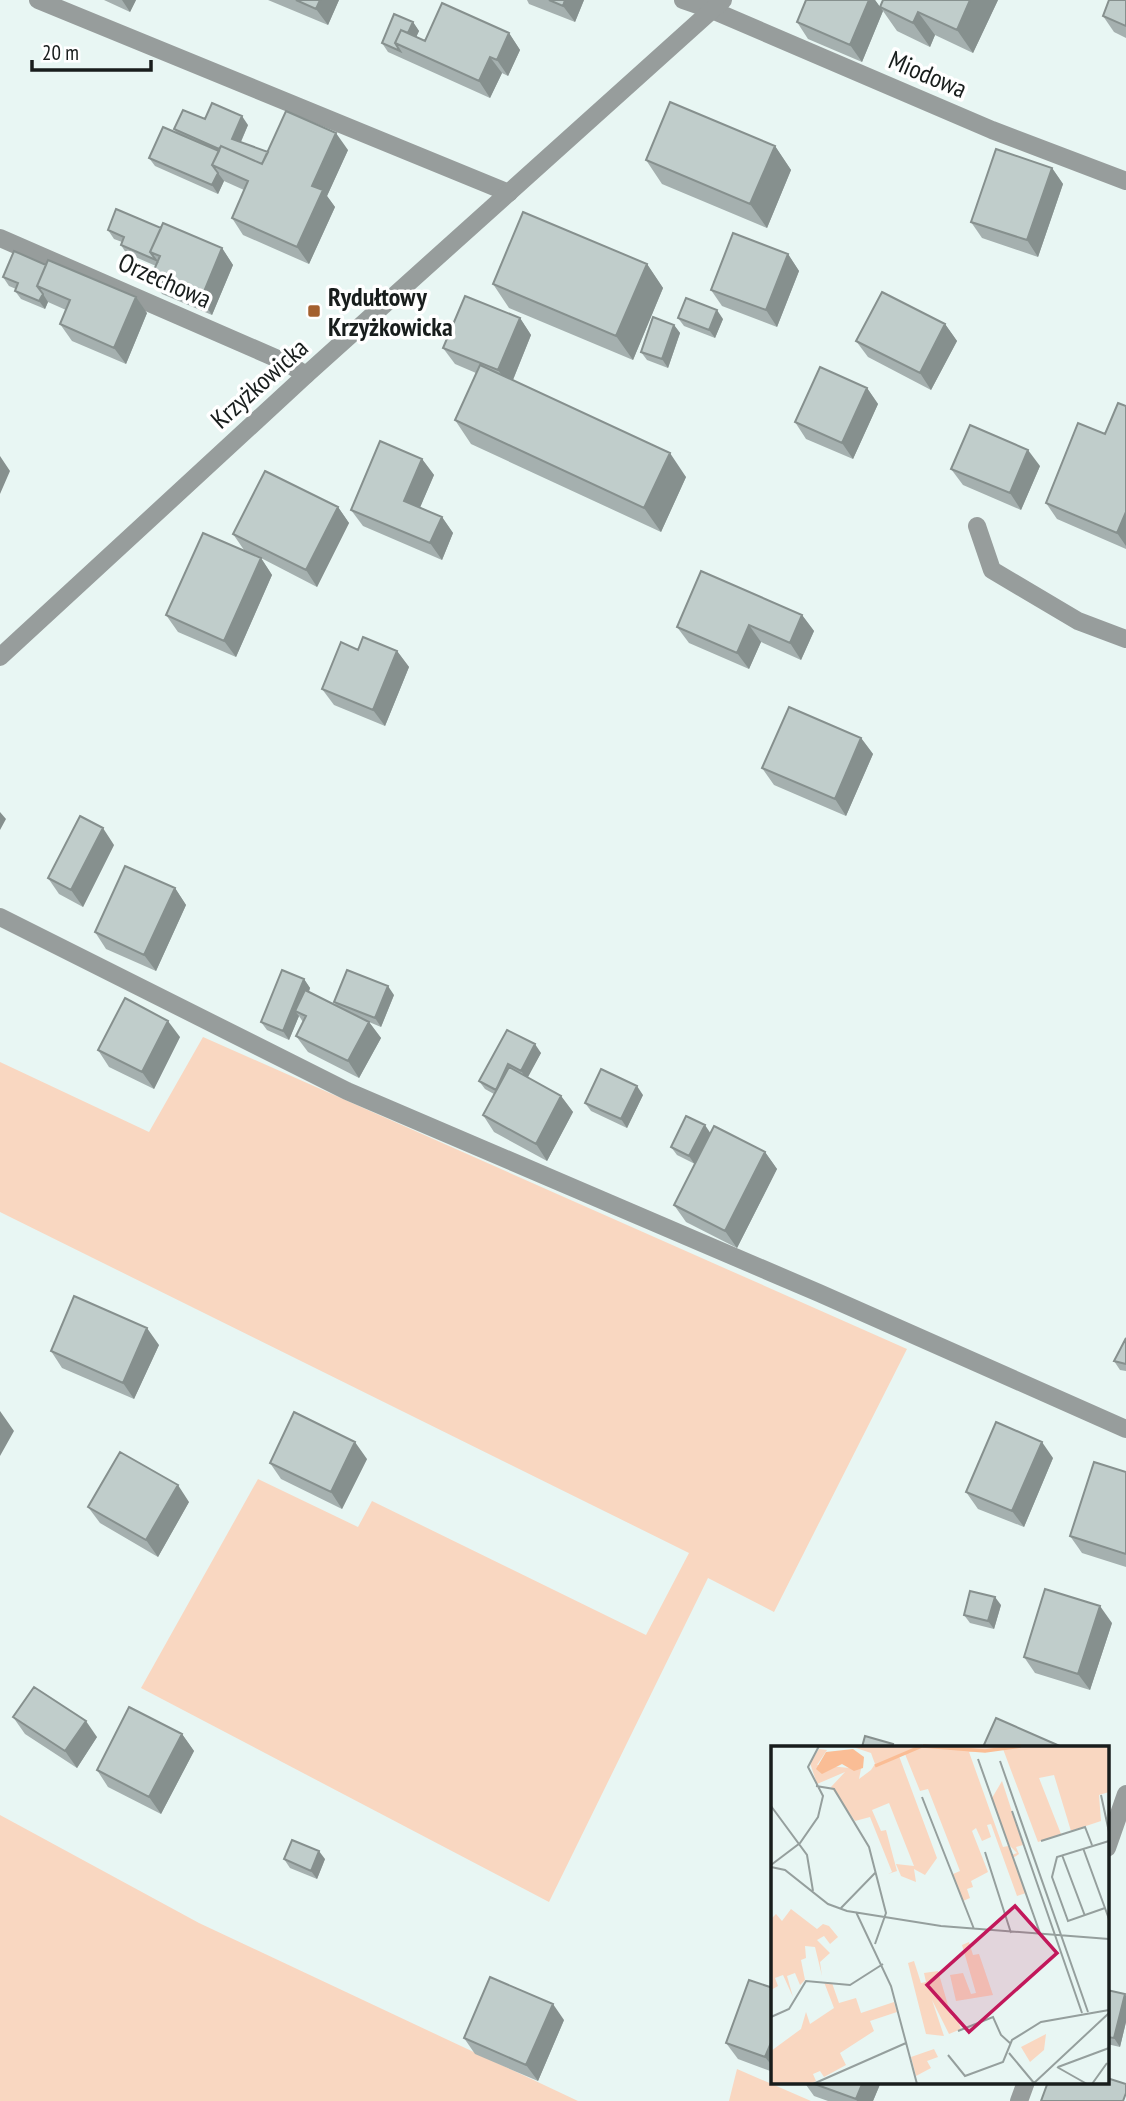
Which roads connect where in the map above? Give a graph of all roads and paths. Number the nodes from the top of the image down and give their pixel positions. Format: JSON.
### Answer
{"nodes":[{"id":1,"x":38,"y":0,"type":"edge"},
{"id":2,"x":683,"y":0,"type":"edge"},
{"id":3,"x":717,"y":5,"type":"edge"},
{"id":4,"x":1126,"y":181,"type":"edge"},
{"id":5,"x":509,"y":193,"type":"junction"},
{"id":6,"x":0,"y":238,"type":"edge"},
{"id":7,"x":306,"y":375,"type":"junction"},
{"id":8,"x":977,"y":526,"type":"dead end"},
{"id":9,"x":1126,"y":639,"type":"edge"},
{"id":10,"x":0,"y":657,"type":"edge"},
{"id":11,"x":0,"y":917,"type":"edge"},
{"id":12,"x":1126,"y":1429,"type":"edge"},
{"id":13,"x":1126,"y":1794,"type":"edge"},
{"id":14,"x":1108,"y":1845,"type":"edge"},
{"id":15,"x":1025,"y":2084,"type":"edge"},
{"id":16,"x":1019,"y":2101,"type":"edge"}],
"edges":[{"from":1,"to":5,"type":"street"},
{"from":2,"to":3,"type":"street"},
{"from":3,"to":4,"type":"street","name":"Miodowa"},
{"from":3,"to":5,"type":"street","name":"Krzyżkowicka"},
{"from":5,"to":7,"type":"street","name":"Krzyżkowicka"},
{"from":6,"to":7,"type":"street","name":"Orzechowa"},
{"from":7,"to":10,"type":"street","name":"Krzyżkowicka"},
{"from":8,"to":9,"type":"street"},
{"from":11,"to":12,"type":"street"},
{"from":13,"to":14,"type":"street"},
{"from":15,"to":16,"type":"street"}]}
